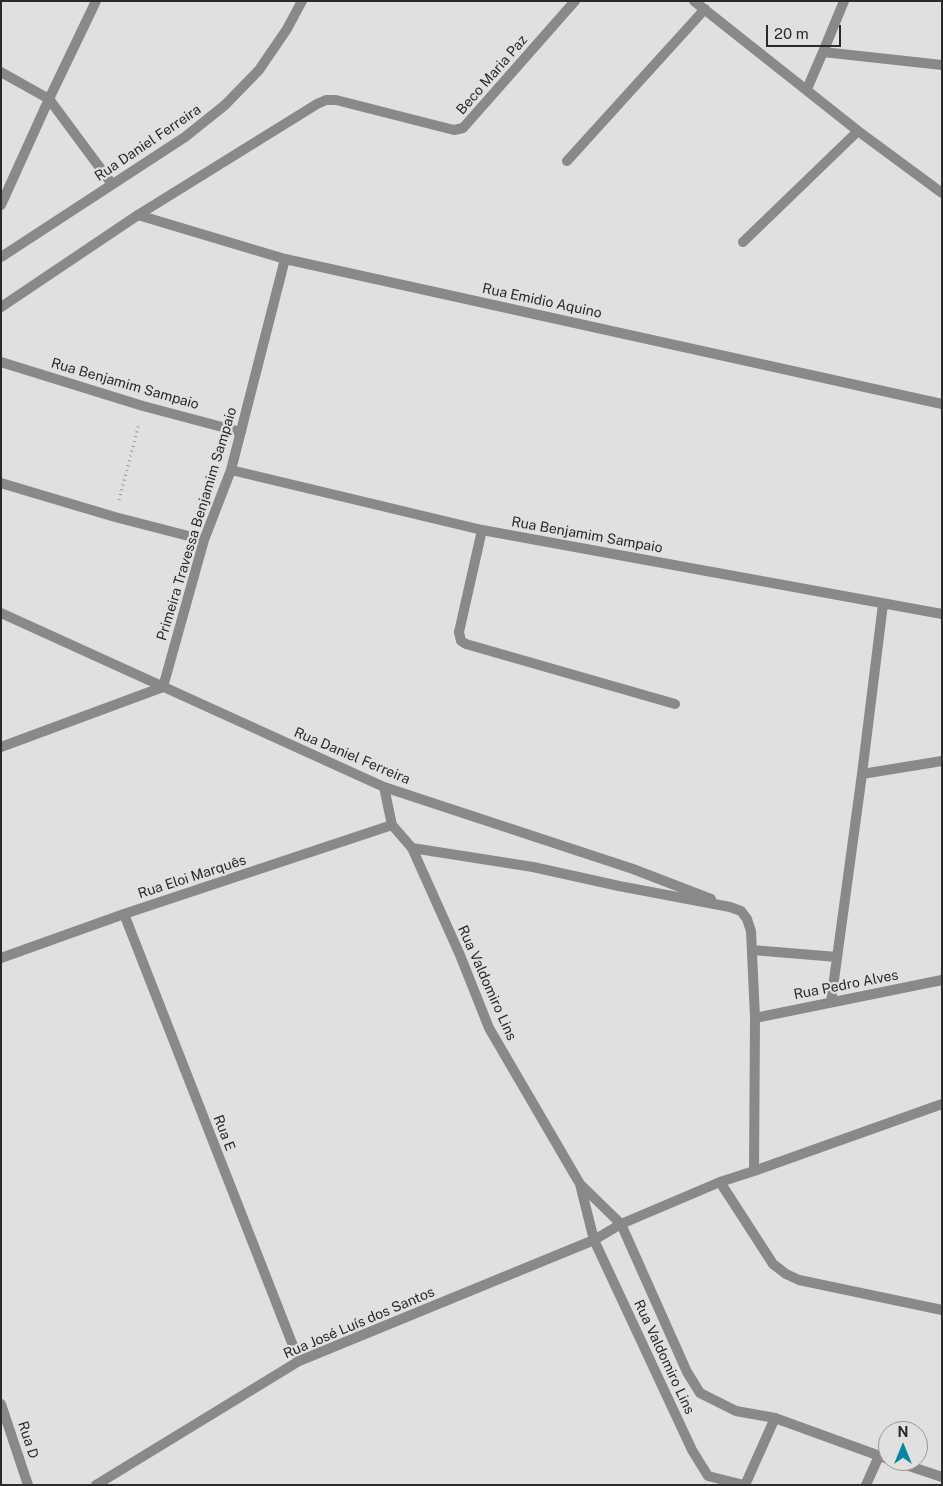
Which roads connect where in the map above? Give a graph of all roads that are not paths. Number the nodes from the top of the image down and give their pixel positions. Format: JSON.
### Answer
{"nodes":[{"id":1,"x":96,"y":1,"type":"edge"},
{"id":2,"x":302,"y":1,"type":"edge"},
{"id":3,"x":575,"y":1,"type":"edge"},
{"id":4,"x":694,"y":1,"type":"edge"},
{"id":5,"x":844,"y":1,"type":"edge"},
{"id":6,"x":705,"y":9,"type":"junction"},
{"id":7,"x":823,"y":52,"type":"junction"},
{"id":8,"x":942,"y":65,"type":"edge"},
{"id":9,"x":1,"y":72,"type":"edge"},
{"id":10,"x":807,"y":89,"type":"junction"},
{"id":11,"x":49,"y":98,"type":"junction"},
{"id":12,"x":858,"y":131,"type":"junction"},
{"id":13,"x":567,"y":161,"type":"dead end"},
{"id":14,"x":112,"y":184,"type":"junction"},
{"id":15,"x":942,"y":193,"type":"edge"},
{"id":16,"x":1,"y":205,"type":"edge"},
{"id":17,"x":138,"y":214,"type":"junction"},
{"id":18,"x":743,"y":242,"type":"dead end"},
{"id":19,"x":1,"y":257,"type":"edge"},
{"id":20,"x":286,"y":259,"type":"junction"},
{"id":21,"x":1,"y":308,"type":"edge"},
{"id":22,"x":1,"y":362,"type":"edge"},
{"id":23,"x":942,"y":404,"type":"edge"},
{"id":24,"x":241,"y":432,"type":"junction"},
{"id":25,"x":231,"y":470,"type":"junction"},
{"id":26,"x":1,"y":483,"type":"edge"},
{"id":27,"x":482,"y":530,"type":"junction"},
{"id":28,"x":204,"y":540,"type":"junction"},
{"id":29,"x":883,"y":604,"type":"junction"},
{"id":30,"x":1,"y":613,"type":"edge"},
{"id":31,"x":942,"y":614,"type":"edge"},
{"id":32,"x":163,"y":687,"type":"junction"},
{"id":33,"x":675,"y":704,"type":"dead end"},
{"id":34,"x":1,"y":746,"type":"edge"},
{"id":35,"x":942,"y":761,"type":"edge"},
{"id":36,"x":862,"y":774,"type":"junction"},
{"id":37,"x":384,"y":787,"type":"junction"},
{"id":38,"x":392,"y":825,"type":"junction"},
{"id":39,"x":412,"y":848,"type":"junction"},
{"id":40,"x":730,"y":906,"type":"junction"},
{"id":41,"x":124,"y":914,"type":"junction"},
{"id":42,"x":752,"y":950,"type":"junction"},
{"id":43,"x":837,"y":957,"type":"junction"},
{"id":44,"x":1,"y":958,"type":"edge"},
{"id":45,"x":942,"y":980,"type":"edge"},
{"id":46,"x":831,"y":1002,"type":"junction"},
{"id":47,"x":755,"y":1018,"type":"junction"},
{"id":48,"x":942,"y":1104,"type":"edge"},
{"id":49,"x":754,"y":1171,"type":"junction"},
{"id":50,"x":720,"y":1182,"type":"junction"},
{"id":51,"x":580,"y":1184,"type":"junction"},
{"id":52,"x":621,"y":1224,"type":"junction"},
{"id":53,"x":594,"y":1240,"type":"junction"},
{"id":54,"x":942,"y":1310,"type":"edge"},
{"id":55,"x":299,"y":1361,"type":"junction"},
{"id":56,"x":1,"y":1404,"type":"edge"},
{"id":57,"x":775,"y":1418,"type":"junction"},
{"id":58,"x":878,"y":1455,"type":"edge"},
{"id":59,"x":878,"y":1466,"type":"edge"},
{"id":60,"x":924,"y":1471,"type":"edge"},
{"id":61,"x":942,"y":1477,"type":"edge"},
{"id":62,"x":28,"y":1485,"type":"edge"},
{"id":63,"x":96,"y":1485,"type":"edge"},
{"id":64,"x":744,"y":1485,"type":"edge"},
{"id":65,"x":866,"y":1485,"type":"edge"}],
"edges":[{"from":1,"to":11,"type":"street"},
{"from":2,"to":14,"type":"street","name":"Rua Daniel Ferreira"},
{"from":3,"to":17,"type":"street","name":"Beco Maria Paz"},
{"from":4,"to":6,"type":"street"},
{"from":5,"to":7,"type":"street"},
{"from":6,"to":10,"type":"street"},
{"from":6,"to":13,"type":"street"},
{"from":7,"to":8,"type":"street"},
{"from":7,"to":10,"type":"street"},
{"from":9,"to":11,"type":"street"},
{"from":10,"to":12,"type":"street"},
{"from":11,"to":14,"type":"street"},
{"from":11,"to":16,"type":"street"},
{"from":12,"to":15,"type":"street"},
{"from":12,"to":18,"type":"street"},
{"from":14,"to":19,"type":"street","name":"Rua Daniel Ferreira"},
{"from":17,"to":20,"type":"street","name":"Rua Emidio Aquino"},
{"from":17,"to":21,"type":"street"},
{"from":20,"to":23,"type":"street","name":"Rua Emidio Aquino"},
{"from":20,"to":24,"type":"street","name":"Primeira Travessa Benjamim Sampaio"},
{"from":22,"to":24,"type":"street","name":"Rua Benjamim Sampaio"},
{"from":24,"to":25,"type":"street","name":"Primeira Travessa Benjamim Sampaio"},
{"from":25,"to":27,"type":"street","name":"Rua Benjamim Sampaio"},
{"from":25,"to":28,"type":"street","name":"Primeira Travessa Benjamim Sampaio"},
{"from":26,"to":28,"type":"street"},
{"from":27,"to":29,"type":"street","name":"Rua Benjamim Sampaio"},
{"from":27,"to":33,"type":"street"},
{"from":28,"to":32,"type":"street","name":"Primeira Travessa Benjamim Sampaio"},
{"from":29,"to":31,"type":"street","name":"Rua Benjamim Sampaio"},
{"from":29,"to":36,"type":"street"},
{"from":30,"to":32,"type":"street","name":"Rua Daniel Ferreira"},
{"from":32,"to":34,"type":"street"},
{"from":32,"to":37,"type":"street","name":"Rua Daniel Ferreira"},
{"from":35,"to":36,"type":"street"},
{"from":36,"to":43,"type":"street"},
{"from":37,"to":38,"type":"street","name":"Rua Valdomiro Lins"},
{"from":37,"to":40,"type":"street","name":"Rua Daniel Ferreira"},
{"from":38,"to":39,"type":"street","name":"Rua Valdomiro Lins"},
{"from":38,"to":41,"type":"street","name":"Rua Eloi Marquês"},
{"from":39,"to":40,"type":"street"},
{"from":39,"to":51,"type":"street","name":"Rua Valdomiro Lins"},
{"from":40,"to":42,"type":"street"},
{"from":41,"to":44,"type":"street","name":"Rua Eloi Marquês"},
{"from":41,"to":55,"type":"street","name":"Rua E"},
{"from":42,"to":43,"type":"street"},
{"from":42,"to":47,"type":"street"},
{"from":43,"to":46,"type":"street"},
{"from":45,"to":46,"type":"street","name":"Rua Pedro Alves"},
{"from":46,"to":47,"type":"street","name":"Rua Pedro Alves"},
{"from":47,"to":49,"type":"street"},
{"from":48,"to":49,"type":"street","name":"Rua José Luís dos Santos"},
{"from":49,"to":50,"type":"street","name":"Rua José Luís dos Santos"},
{"from":50,"to":52,"type":"street","name":"Rua José Luís dos Santos"},
{"from":50,"to":54,"type":"street"},
{"from":51,"to":52,"type":"street","name":"Rua Valdomiro Lins"},
{"from":51,"to":53,"type":"street","name":"Rua Valdomiro Lins"},
{"from":52,"to":53,"type":"street","name":"Rua José Luís dos Santos"},
{"from":52,"to":57,"type":"street","name":"Rua Valdomiro Lins"},
{"from":53,"to":55,"type":"street","name":"Rua José Luís dos Santos"},
{"from":53,"to":64,"type":"street","name":"Rua Valdomiro Lins"},
{"from":55,"to":63,"type":"street","name":"Rua José Luís dos Santos"},
{"from":56,"to":62,"type":"street","name":"Rua D"},
{"from":57,"to":58,"type":"street","name":"Rua Valdomiro Lins"},
{"from":57,"to":64,"type":"street"},
{"from":59,"to":65,"type":"street"},
{"from":60,"to":61,"type":"street"}]}
